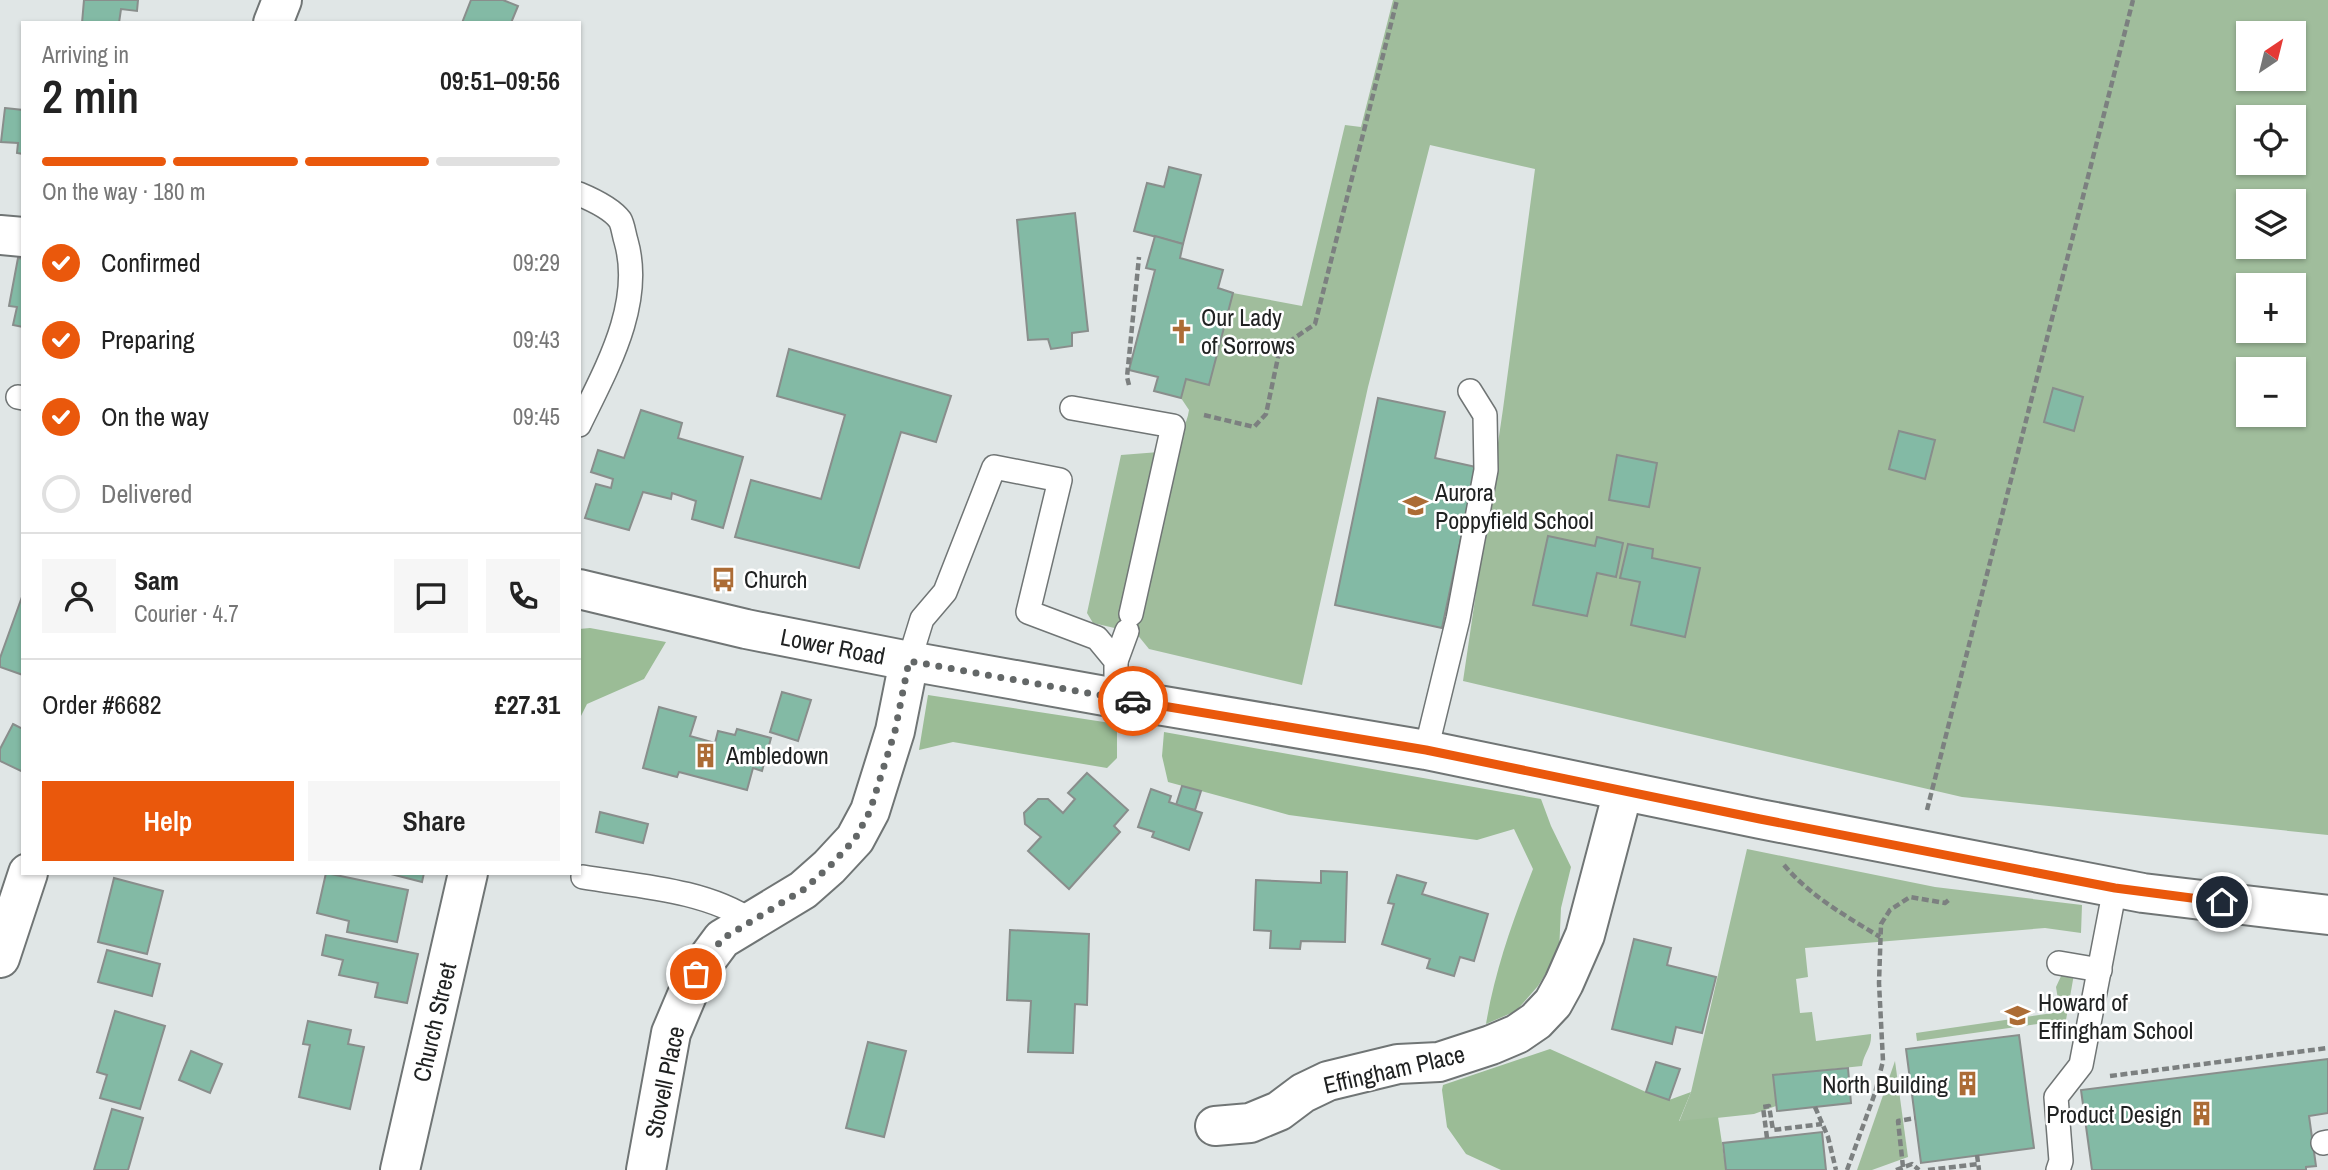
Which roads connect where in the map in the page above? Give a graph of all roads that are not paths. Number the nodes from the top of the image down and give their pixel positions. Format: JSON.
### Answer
{"nodes":[{"id":1,"x":282,"y":0,"type":"edge"},
{"id":2,"x":274,"y":21,"type":"edge"},
{"id":3,"x":581,"y":195,"type":"edge"},
{"id":4,"x":0,"y":235,"type":"edge"},
{"id":5,"x":21,"y":237,"type":"edge"},
{"id":6,"x":1470,"y":391,"type":"dead end"},
{"id":7,"x":1072,"y":408,"type":"dead end"},
{"id":8,"x":581,"y":421,"type":"edge"},
{"id":9,"x":581,"y":589,"type":"edge"},
{"id":10,"x":909,"y":661,"type":"junction"},
{"id":11,"x":1116,"y":680,"type":"junction"},
{"id":12,"x":1426,"y":750,"type":"junction"},
{"id":13,"x":1623,"y":791,"type":"junction"},
{"id":14,"x":27,"y":875,"type":"edge"},
{"id":15,"x":468,"y":875,"type":"edge"},
{"id":16,"x":583,"y":877,"type":"dead end"},
{"id":17,"x":2115,"y":888,"type":"junction"},
{"id":18,"x":2328,"y":915,"type":"edge"},
{"id":19,"x":751,"y":921,"type":"junction"},
{"id":20,"x":1,"y":949,"type":"edge"},
{"id":21,"x":2059,"y":963,"type":"dead end"},
{"id":22,"x":2099,"y":970,"type":"junction"},
{"id":23,"x":1215,"y":1126,"type":"dead end"},
{"id":24,"x":400,"y":1170,"type":"edge"},
{"id":25,"x":646,"y":1170,"type":"edge"},
{"id":26,"x":2058,"y":1170,"type":"edge"}],
"edges":[{"from":1,"to":2,"type":"street"},
{"from":3,"to":8,"type":"lane"},
{"from":4,"to":5,"type":"street"},
{"from":6,"to":12,"type":"lane"},
{"from":7,"to":11,"type":"lane"},
{"from":9,"to":10,"type":"street","name":"Lower Road"},
{"from":10,"to":11,"type":"street","name":"Lower Road"},
{"from":10,"to":11,"type":"lane"},
{"from":10,"to":19,"type":"street","name":"Stovell Place"},
{"from":11,"to":12,"type":"street","name":"Lower Road"},
{"from":12,"to":13,"type":"street","name":"Lower Road"},
{"from":13,"to":17,"type":"street","name":"Lower Road"},
{"from":13,"to":23,"type":"street","name":"Effingham Place"},
{"from":14,"to":20,"type":"street"},
{"from":15,"to":24,"type":"street","name":"Church Street"},
{"from":16,"to":19,"type":"lane"},
{"from":17,"to":18,"type":"street","name":"Lower Road"},
{"from":17,"to":22,"type":"lane"},
{"from":19,"to":25,"type":"street","name":"Stovell Place"},
{"from":21,"to":22,"type":"lane"},
{"from":22,"to":26,"type":"lane"}]}
